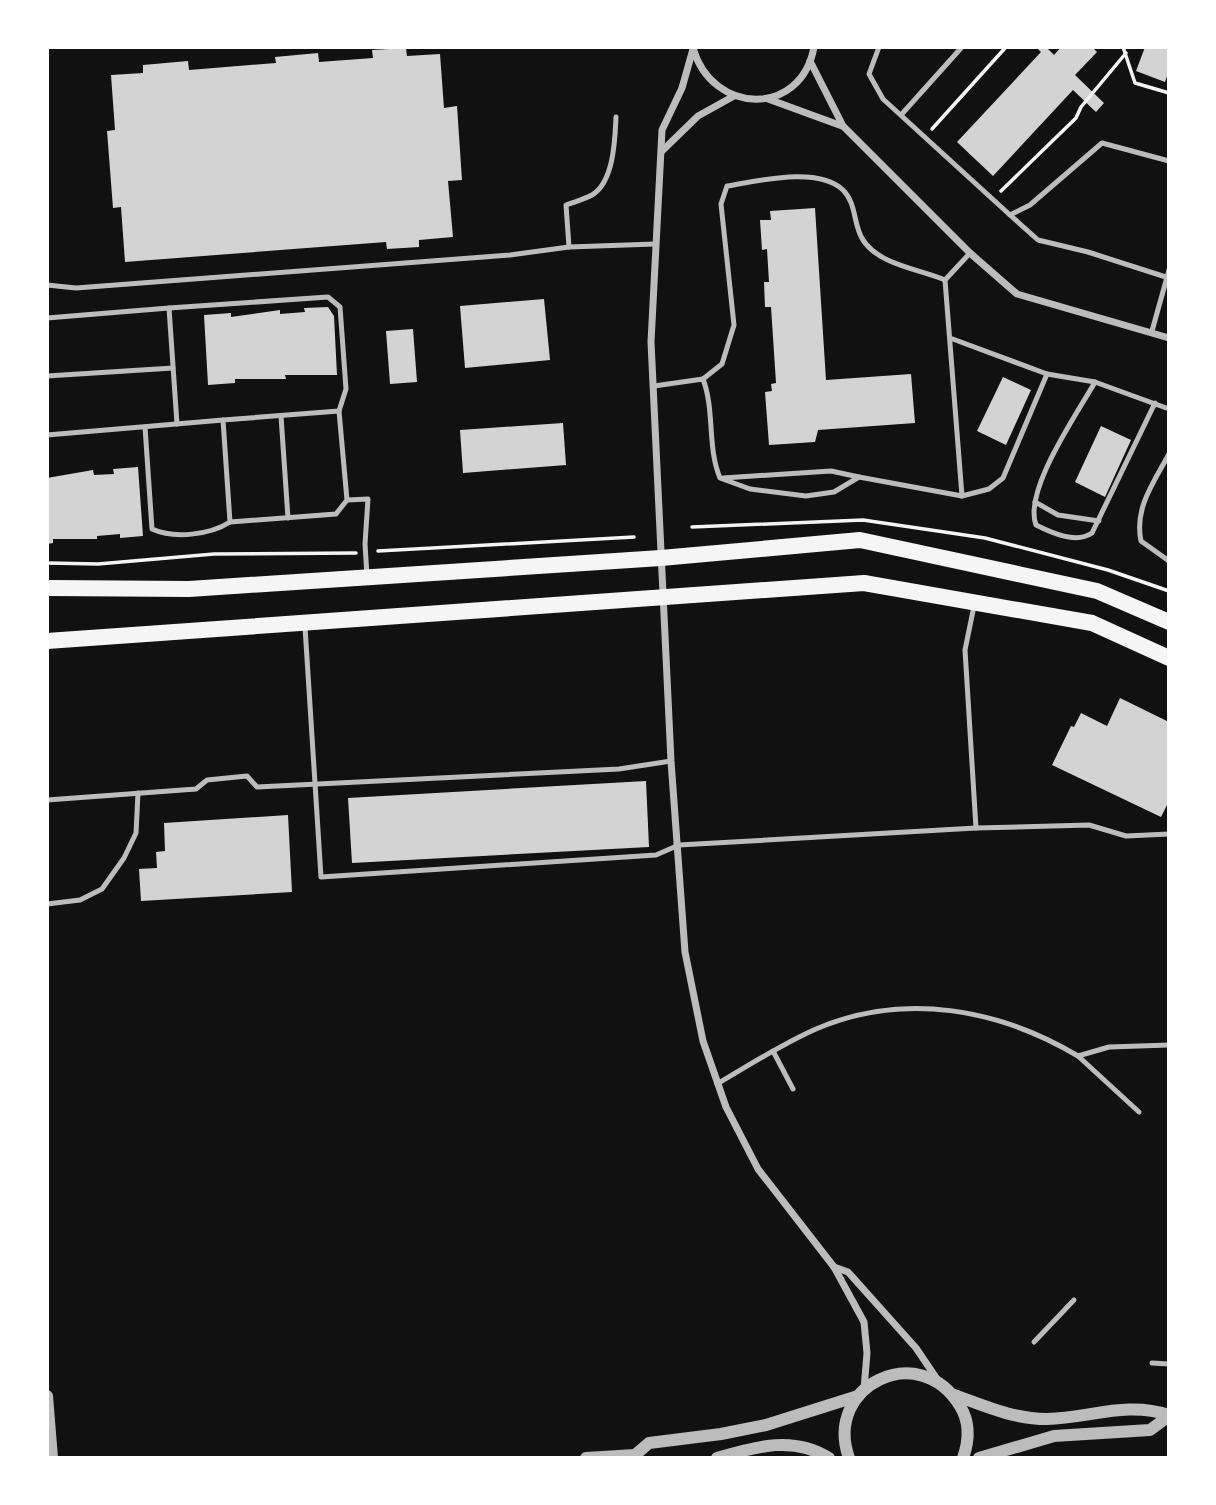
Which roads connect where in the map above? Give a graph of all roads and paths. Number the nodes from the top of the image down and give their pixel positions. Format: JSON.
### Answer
{"nodes":[{"id":1,"x":814,"y":47,"type":"edge"},
{"id":2,"x":879,"y":47,"type":"edge"},
{"id":3,"x":962,"y":47,"type":"edge"},
{"id":4,"x":1006,"y":47,"type":"edge"},
{"id":5,"x":1123,"y":47,"type":"edge"},
{"id":6,"x":693,"y":48,"type":"edge"},
{"id":7,"x":1126,"y":53,"type":"junction"},
{"id":8,"x":810,"y":61,"type":"junction"},
{"id":9,"x":1169,"y":93,"type":"edge"},
{"id":10,"x":734,"y":96,"type":"junction"},
{"id":11,"x":766,"y":98,"type":"junction"},
{"id":12,"x":901,"y":115,"type":"junction"},
{"id":13,"x":615,"y":117,"type":"dead end"},
{"id":14,"x":843,"y":126,"type":"junction"},
{"id":15,"x":924,"y":137,"type":"junction"},
{"id":16,"x":662,"y":152,"type":"junction"},
{"id":17,"x":1169,"y":161,"type":"edge"},
{"id":18,"x":993,"y":200,"type":"junction"},
{"id":19,"x":1010,"y":215,"type":"junction"},
{"id":20,"x":655,"y":244,"type":"junction"},
{"id":21,"x":569,"y":247,"type":"junction"},
{"id":22,"x":970,"y":253,"type":"junction"},
{"id":23,"x":1169,"y":270,"type":"edge"},
{"id":24,"x":1167,"y":278,"type":"edge"},
{"id":25,"x":945,"y":280,"type":"junction"},
{"id":26,"x":47,"y":285,"type":"edge"},
{"id":27,"x":169,"y":308,"type":"junction"},
{"id":28,"x":47,"y":318,"type":"edge"},
{"id":29,"x":1152,"y":331,"type":"junction"},
{"id":30,"x":950,"y":338,"type":"junction"},
{"id":31,"x":1169,"y":338,"type":"edge"},
{"id":32,"x":173,"y":368,"type":"junction"},
{"id":33,"x":1047,"y":374,"type":"junction"},
{"id":34,"x":47,"y":376,"type":"edge"},
{"id":35,"x":703,"y":379,"type":"junction"},
{"id":36,"x":1095,"y":382,"type":"junction"},
{"id":37,"x":654,"y":386,"type":"junction"},
{"id":38,"x":1155,"y":403,"type":"junction"},
{"id":39,"x":1169,"y":409,"type":"edge"},
{"id":40,"x":339,"y":411,"type":"junction"},
{"id":41,"x":281,"y":416,"type":"junction"},
{"id":42,"x":223,"y":420,"type":"junction"},
{"id":43,"x":177,"y":424,"type":"junction"},
{"id":44,"x":145,"y":427,"type":"junction"},
{"id":45,"x":47,"y":435,"type":"edge"},
{"id":46,"x":1169,"y":454,"type":"edge"},
{"id":47,"x":859,"y":477,"type":"junction"},
{"id":48,"x":720,"y":478,"type":"junction"},
{"id":49,"x":962,"y":496,"type":"junction"},
{"id":50,"x":347,"y":500,"type":"junction"},
{"id":51,"x":1035,"y":502,"type":"junction"},
{"id":52,"x":288,"y":518,"type":"junction"},
{"id":53,"x":1099,"y":521,"type":"junction"},
{"id":54,"x":230,"y":522,"type":"junction"},
{"id":55,"x":634,"y":537,"type":"dead end"},
{"id":56,"x":394,"y":550,"type":"dead end"},
{"id":57,"x":344,"y":554,"type":"dead end"},
{"id":58,"x":1169,"y":554,"type":"edge"},
{"id":59,"x":1159,"y":556,"type":"junction"},
{"id":60,"x":661,"y":558,"type":"junction"},
{"id":61,"x":1169,"y":561,"type":"edge"},
{"id":62,"x":47,"y":563,"type":"edge"},
{"id":63,"x":367,"y":577,"type":"junction"},
{"id":64,"x":47,"y":588,"type":"edge"},
{"id":65,"x":663,"y":597,"type":"junction"},
{"id":66,"x":975,"y":602,"type":"junction"},
{"id":67,"x":1169,"y":622,"type":"edge"},
{"id":68,"x":304,"y":624,"type":"junction"},
{"id":69,"x":51,"y":642,"type":"edge"},
{"id":70,"x":1169,"y":658,"type":"edge"},
{"id":71,"x":671,"y":761,"type":"junction"},
{"id":72,"x":315,"y":785,"type":"junction"},
{"id":73,"x":138,"y":793,"type":"junction"},
{"id":74,"x":47,"y":800,"type":"edge"},
{"id":75,"x":976,"y":828,"type":"junction"},
{"id":76,"x":1169,"y":834,"type":"edge"},
{"id":77,"x":678,"y":845,"type":"junction"},
{"id":78,"x":47,"y":904,"type":"edge"},
{"id":79,"x":1169,"y":1045,"type":"edge"},
{"id":80,"x":773,"y":1051,"type":"junction"},
{"id":81,"x":1078,"y":1056,"type":"junction"},
{"id":82,"x":716,"y":1084,"type":"junction"},
{"id":83,"x":793,"y":1089,"type":"dead end"},
{"id":84,"x":1139,"y":1112,"type":"dead end"},
{"id":85,"x":834,"y":1266,"type":"junction"},
{"id":86,"x":1074,"y":1300,"type":"dead end"},
{"id":87,"x":1034,"y":1342,"type":"dead end"},
{"id":88,"x":1152,"y":1363,"type":"dead end"},
{"id":89,"x":1169,"y":1364,"type":"edge"},
{"id":90,"x":939,"y":1382,"type":"junction"},
{"id":91,"x":861,"y":1392,"type":"junction"},
{"id":92,"x":954,"y":1395,"type":"junction"},
{"id":93,"x":47,"y":1396,"type":"edge"},
{"id":94,"x":1169,"y":1415,"type":"edge"},
{"id":95,"x":638,"y":1456,"type":"edge"},
{"id":96,"x":52,"y":1458,"type":"edge"},
{"id":97,"x":586,"y":1458,"type":"edge"},
{"id":98,"x":717,"y":1458,"type":"edge"},
{"id":99,"x":829,"y":1458,"type":"edge"},
{"id":100,"x":849,"y":1458,"type":"edge"},
{"id":101,"x":963,"y":1458,"type":"edge"},
{"id":102,"x":979,"y":1458,"type":"edge"}],
"edges":[{"from":1,"to":8,"type":"street"},
{"from":2,"to":12,"type":"lane"},
{"from":3,"to":12,"type":"lane"},
{"from":4,"to":15,"type":"path"},
{"from":5,"to":7,"type":"path"},
{"from":6,"to":10,"type":"street"},
{"from":6,"to":16,"type":"street"},
{"from":7,"to":9,"type":"path"},
{"from":7,"to":18,"type":"path"},
{"from":8,"to":11,"type":"street"},
{"from":8,"to":14,"type":"street"},
{"from":10,"to":11,"type":"street"},
{"from":10,"to":16,"type":"street"},
{"from":11,"to":14,"type":"street"},
{"from":12,"to":15,"type":"lane"},
{"from":13,"to":21,"type":"lane"},
{"from":14,"to":22,"type":"street"},
{"from":15,"to":18,"type":"lane"},
{"from":16,"to":20,"type":"street"},
{"from":17,"to":19,"type":"lane"},
{"from":18,"to":19,"type":"lane"},
{"from":19,"to":24,"type":"lane"},
{"from":20,"to":21,"type":"lane"},
{"from":20,"to":37,"type":"street"},
{"from":21,"to":26,"type":"lane"},
{"from":22,"to":25,"type":"lane"},
{"from":22,"to":29,"type":"street"},
{"from":23,"to":24,"type":"lane"},
{"from":24,"to":29,"type":"lane"},
{"from":25,"to":30,"type":"lane"},
{"from":25,"to":35,"type":"lane"},
{"from":27,"to":28,"type":"lane"},
{"from":27,"to":32,"type":"lane"},
{"from":27,"to":40,"type":"lane"},
{"from":29,"to":31,"type":"street"},
{"from":30,"to":33,"type":"lane"},
{"from":30,"to":49,"type":"lane"},
{"from":32,"to":34,"type":"lane"},
{"from":32,"to":43,"type":"lane"},
{"from":33,"to":36,"type":"lane"},
{"from":33,"to":49,"type":"lane"},
{"from":35,"to":37,"type":"lane"},
{"from":35,"to":48,"type":"lane"},
{"from":36,"to":38,"type":"lane"},
{"from":36,"to":51,"type":"lane"},
{"from":37,"to":60,"type":"street"},
{"from":38,"to":39,"type":"lane"},
{"from":38,"to":53,"type":"lane"},
{"from":40,"to":41,"type":"lane"},
{"from":40,"to":50,"type":"lane"},
{"from":41,"to":42,"type":"lane"},
{"from":41,"to":52,"type":"lane"},
{"from":42,"to":43,"type":"lane"},
{"from":42,"to":54,"type":"lane"},
{"from":43,"to":44,"type":"lane"},
{"from":44,"to":45,"type":"lane"},
{"from":44,"to":54,"type":"lane"},
{"from":46,"to":59,"type":"lane"},
{"from":47,"to":48,"type":"lane"},
{"from":47,"to":48,"type":"lane"},
{"from":47,"to":49,"type":"lane"},
{"from":50,"to":52,"type":"lane"},
{"from":50,"to":63,"type":"lane"},
{"from":51,"to":53,"type":"lane"},
{"from":51,"to":53,"type":"lane"},
{"from":52,"to":54,"type":"lane"},
{"from":55,"to":56,"type":"path"},
{"from":57,"to":62,"type":"path"},
{"from":58,"to":59,"type":"lane"},
{"from":59,"to":61,"type":"lane"},
{"from":60,"to":63,"type":"main road"},
{"from":60,"to":65,"type":"street"},
{"from":60,"to":67,"type":"main road"},
{"from":63,"to":64,"type":"main road"},
{"from":65,"to":66,"type":"main road"},
{"from":65,"to":68,"type":"main road"},
{"from":65,"to":71,"type":"street"},
{"from":66,"to":70,"type":"main road"},
{"from":66,"to":75,"type":"lane"},
{"from":68,"to":69,"type":"main road"},
{"from":68,"to":72,"type":"lane"},
{"from":71,"to":72,"type":"lane"},
{"from":71,"to":77,"type":"street"},
{"from":72,"to":73,"type":"lane"},
{"from":72,"to":77,"type":"lane"},
{"from":73,"to":74,"type":"lane"},
{"from":73,"to":78,"type":"lane"},
{"from":75,"to":76,"type":"lane"},
{"from":75,"to":77,"type":"lane"},
{"from":77,"to":82,"type":"street"},
{"from":79,"to":81,"type":"lane"},
{"from":80,"to":81,"type":"lane"},
{"from":80,"to":82,"type":"lane"},
{"from":80,"to":83,"type":"lane"},
{"from":81,"to":84,"type":"lane"},
{"from":82,"to":85,"type":"street"},
{"from":85,"to":90,"type":"street"},
{"from":85,"to":91,"type":"street"},
{"from":86,"to":87,"type":"lane"},
{"from":88,"to":89,"type":"lane"},
{"from":90,"to":91,"type":"street"},
{"from":90,"to":92,"type":"street"},
{"from":91,"to":95,"type":"street"},
{"from":91,"to":100,"type":"street"},
{"from":92,"to":94,"type":"street"},
{"from":92,"to":101,"type":"street"},
{"from":93,"to":96,"type":"street"},
{"from":94,"to":102,"type":"street"},
{"from":95,"to":97,"type":"street"},
{"from":98,"to":99,"type":"street"}]}
